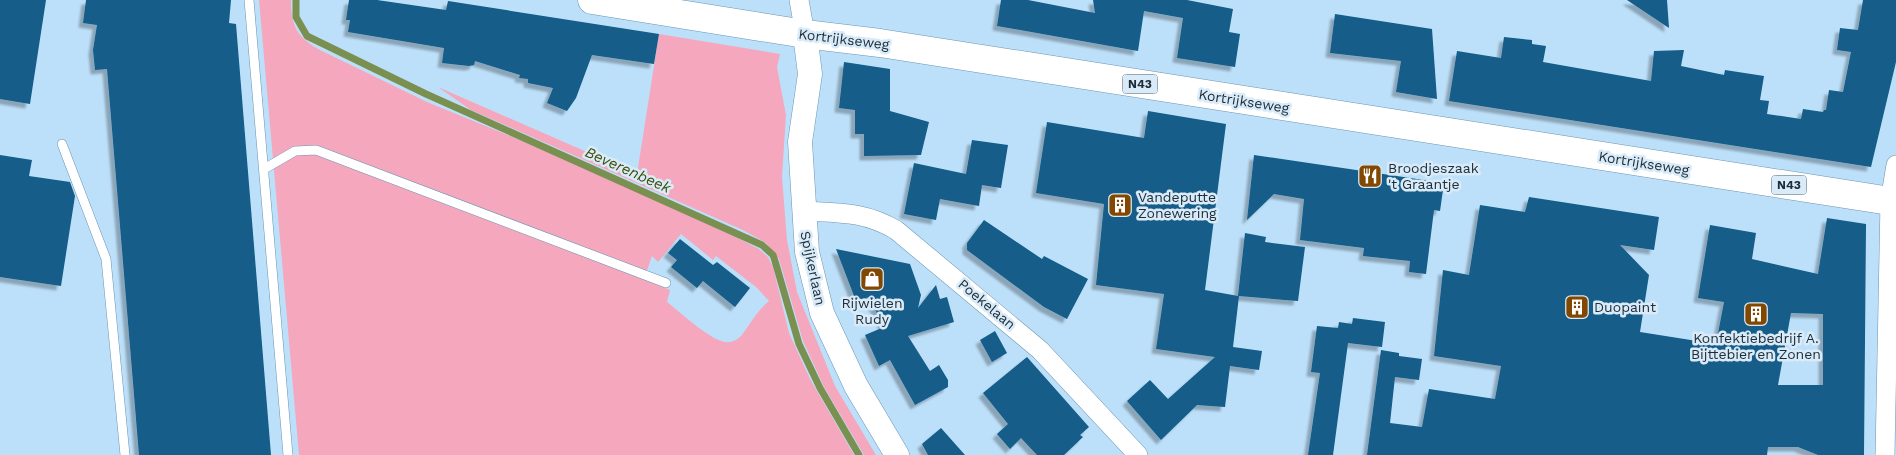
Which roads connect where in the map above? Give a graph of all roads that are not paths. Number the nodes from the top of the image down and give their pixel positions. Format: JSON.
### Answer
{"nodes":[{"id":1,"x":249,"y":0,"type":"edge"},
{"id":2,"x":592,"y":0,"type":"edge"},
{"id":3,"x":799,"y":0,"type":"edge"},
{"id":4,"x":805,"y":34,"type":"junction"},
{"id":5,"x":62,"y":144,"type":"dead end"},
{"id":6,"x":1896,"y":165,"type":"edge"},
{"id":7,"x":264,"y":168,"type":"junction"},
{"id":8,"x":1893,"y":202,"type":"edge"},
{"id":9,"x":803,"y":212,"type":"junction"},
{"id":10,"x":666,"y":283,"type":"dead end"},
{"id":11,"x":125,"y":455,"type":"edge"},
{"id":12,"x":288,"y":455,"type":"edge"},
{"id":13,"x":896,"y":455,"type":"edge"},
{"id":14,"x":1138,"y":455,"type":"edge"},
{"id":15,"x":1885,"y":455,"type":"edge"}],
"edges":[{"from":1,"to":7,"type":"lane"},
{"from":2,"to":4,"type":"main road","name":"Kortrijkseweg","number":"N43"},
{"from":3,"to":4,"type":"street"},
{"from":4,"to":8,"type":"main road","name":"Kortrijkseweg","number":"N43"},
{"from":4,"to":9,"type":"street","name":"Spijkerlaan"},
{"from":5,"to":11,"type":"lane"},
{"from":6,"to":8,"type":"street"},
{"from":7,"to":10,"type":"lane"},
{"from":7,"to":12,"type":"lane"},
{"from":8,"to":15,"type":"street"},
{"from":9,"to":13,"type":"street","name":"Spijkerlaan"},
{"from":9,"to":14,"type":"street","name":"Poekelaan"}]}
